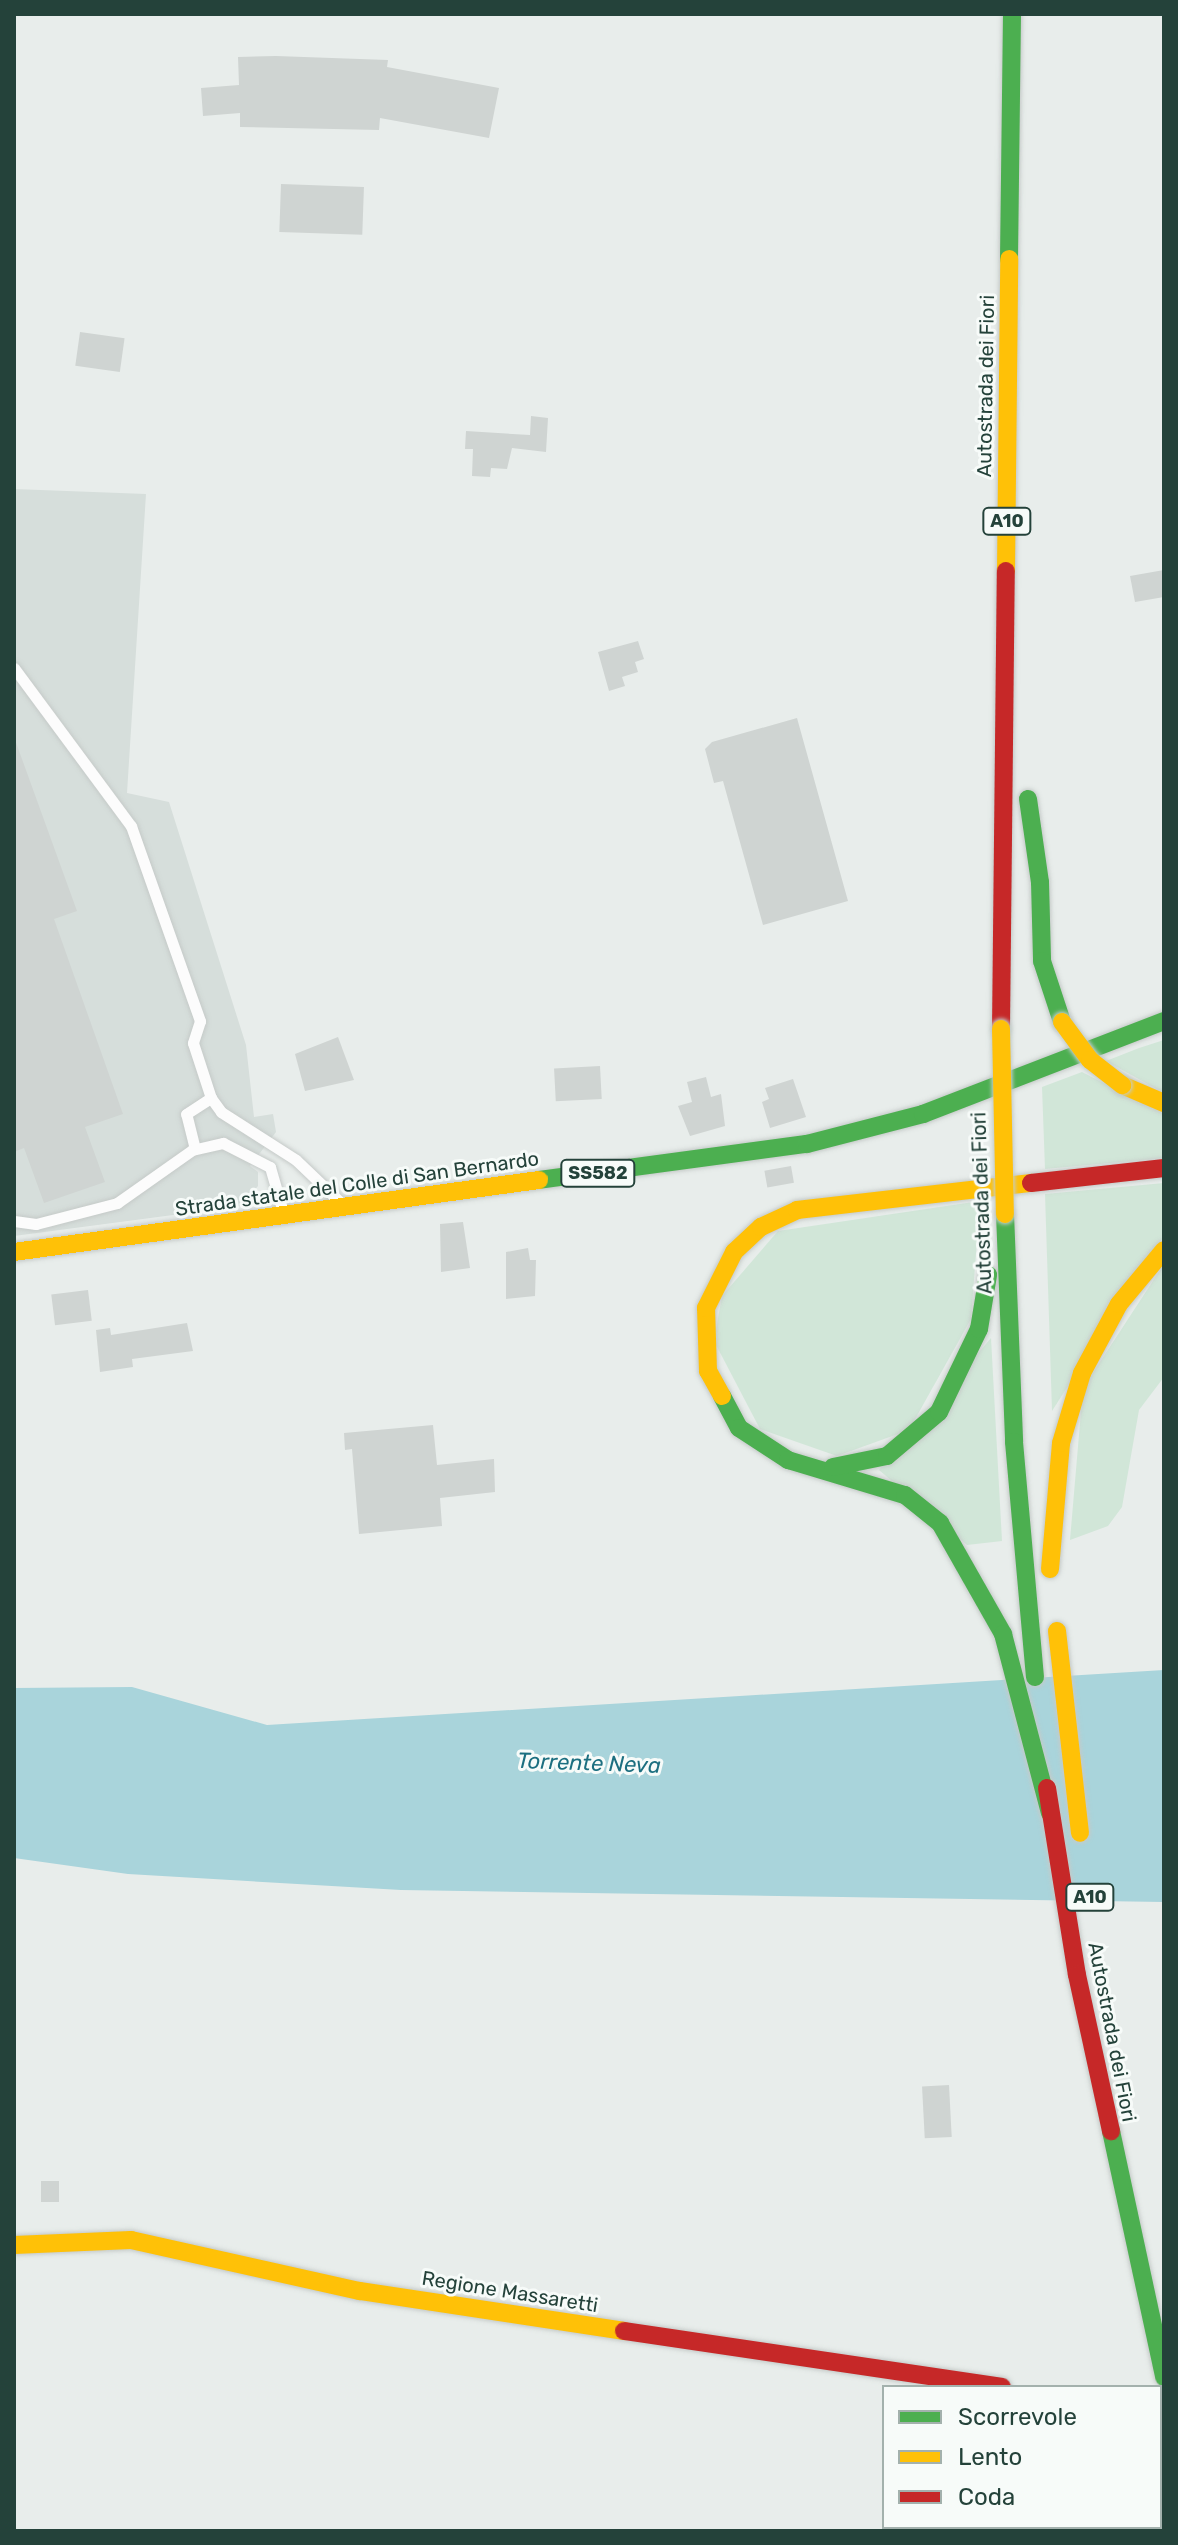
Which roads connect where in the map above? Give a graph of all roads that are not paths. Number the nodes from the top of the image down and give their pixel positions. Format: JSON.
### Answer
{"nodes":[{"id":1,"x":1012,"y":14,"type":"edge"},
{"id":2,"x":14,"y":668,"type":"edge"},
{"id":3,"x":1025,"y":982,"type":"dead end"},
{"id":4,"x":1164,"y":1021,"type":"edge"},
{"id":5,"x":1025,"y":1055,"type":"dead end"},
{"id":6,"x":211,"y":1098,"type":"junction"},
{"id":7,"x":1026,"y":1101,"type":"dead end"},
{"id":8,"x":1164,"y":1103,"type":"edge"},
{"id":9,"x":195,"y":1149,"type":"junction"},
{"id":10,"x":1026,"y":1162,"type":"dead end"},
{"id":11,"x":1164,"y":1168,"type":"edge"},
{"id":12,"x":344,"y":1208,"type":"junction"},
{"id":13,"x":1027,"y":1208,"type":"dead end"},
{"id":14,"x":997,"y":1213,"type":"junction"},
{"id":15,"x":283,"y":1217,"type":"junction"},
{"id":16,"x":14,"y":1221,"type":"edge"},
{"id":17,"x":1164,"y":1250,"type":"edge"},
{"id":18,"x":14,"y":1252,"type":"edge"},
{"id":19,"x":1040,"y":1452,"type":"dead end"},
{"id":20,"x":821,"y":1470,"type":"junction"},
{"id":21,"x":1055,"y":1616,"type":"dead end"},
{"id":22,"x":1050,"y":1813,"type":"junction"},
{"id":23,"x":1083,"y":1850,"type":"dead end"},
{"id":24,"x":14,"y":2245,"type":"edge"},
{"id":25,"x":1164,"y":2377,"type":"edge"},
{"id":26,"x":953,"y":2384,"type":"edge"}],
"edges":[{"from":1,"to":14,"type":"main road","name":"Autostrada dei Fiori","number":"A10","bridge":true},
{"from":2,"to":6,"type":"lane"},
{"from":3,"to":8,"type":"main road","bridge":true},
{"from":4,"to":12,"type":"main road","name":"Strada statale del Colle di San Bernardo","number":"SS582"},
{"from":5,"to":7,"type":"main road"},
{"from":6,"to":9,"type":"lane"},
{"from":6,"to":12,"type":"lane"},
{"from":9,"to":15,"type":"lane"},
{"from":9,"to":16,"type":"lane"},
{"from":10,"to":13,"type":"main road"},
{"from":11,"to":20,"type":"main road"},
{"from":12,"to":15,"type":"main road","name":"Strada statale del Colle di San Bernardo","number":"SS582"},
{"from":14,"to":20,"type":"main road"},
{"from":14,"to":22,"type":"main road","name":"Autostrada dei Fiori","number":"A10"},
{"from":15,"to":18,"type":"main road","name":"Strada statale del Colle di San Bernardo","number":"SS582"},
{"from":17,"to":19,"type":"main road"},
{"from":20,"to":22,"type":"main road"},
{"from":21,"to":23,"type":"main road"},
{"from":22,"to":25,"type":"main road","name":"Autostrada dei Fiori","number":"A10"},
{"from":24,"to":26,"type":"main road","name":"Regione Massaretti"}]}
